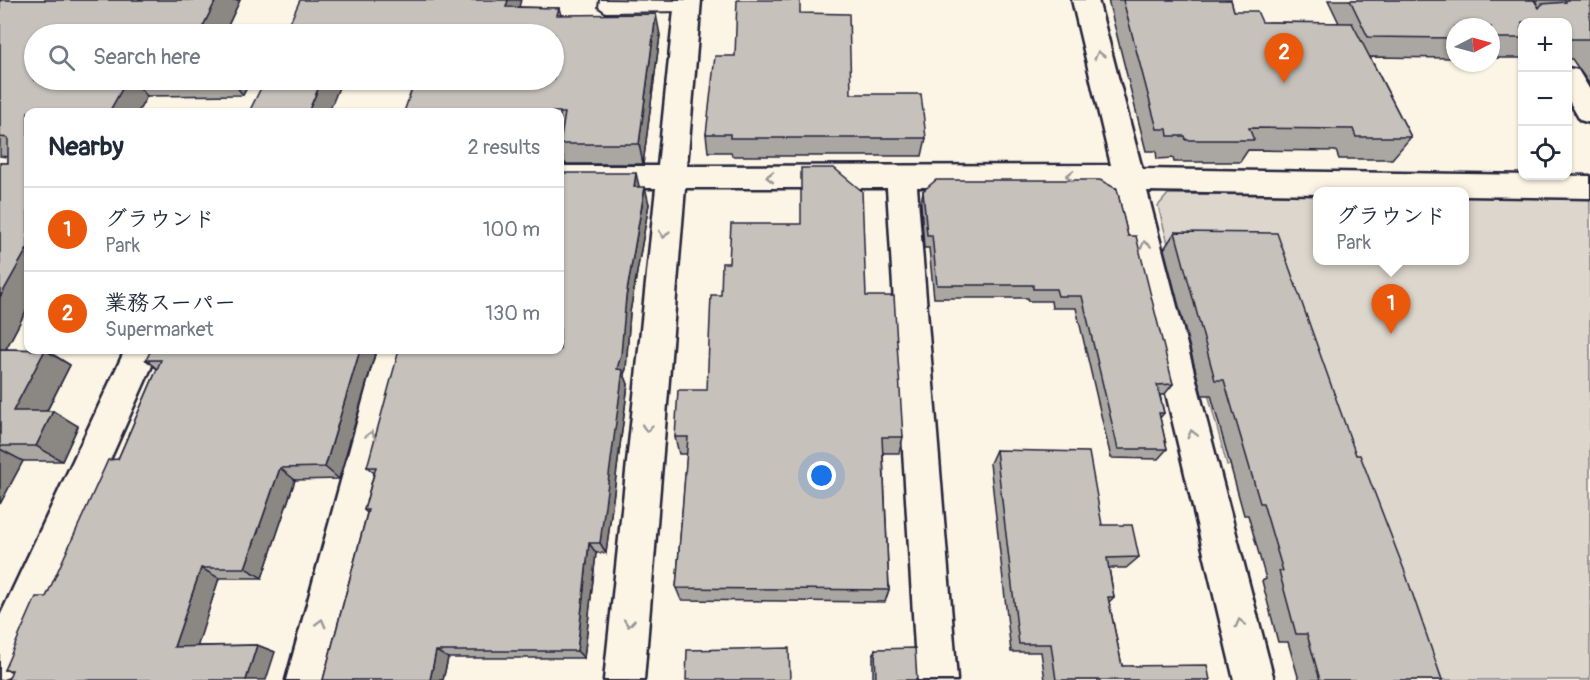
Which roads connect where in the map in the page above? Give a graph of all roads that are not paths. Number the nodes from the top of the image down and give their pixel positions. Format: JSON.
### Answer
{"nodes":[{"id":1,"x":607,"y":0,"type":"edge"},
{"id":2,"x":1085,"y":0,"type":"edge"},
{"id":3,"x":687,"y":3,"type":"edge"},
{"id":4,"x":1572,"y":84,"type":"edge"},
{"id":5,"x":1590,"y":113,"type":"edge"},
{"id":6,"x":669,"y":176,"type":"junction"},
{"id":7,"x":564,"y":177,"type":"edge"},
{"id":8,"x":901,"y":177,"type":"junction"},
{"id":9,"x":1129,"y":178,"type":"junction"},
{"id":10,"x":1590,"y":187,"type":"edge"},
{"id":11,"x":140,"y":354,"type":"edge"},
{"id":12,"x":393,"y":354,"type":"edge"},
{"id":13,"x":0,"y":661,"type":"edge"},
{"id":14,"x":306,"y":680,"type":"edge"},
{"id":15,"x":624,"y":680,"type":"edge"},
{"id":16,"x":937,"y":680,"type":"edge"},
{"id":17,"x":1254,"y":680,"type":"edge"}],
"edges":[{"from":1,"to":3,"type":"lane"},
{"from":9,"to":2,"type":"street","one_way":true},
{"from":3,"to":6,"type":"street"},
{"from":4,"to":5,"type":"street"},
{"from":6,"to":7,"type":"street"},
{"from":8,"to":6,"type":"street","one_way":true},
{"from":6,"to":15,"type":"street","one_way":true},
{"from":9,"to":8,"type":"street","one_way":true},
{"from":8,"to":16,"type":"street"},
{"from":9,"to":10,"type":"street"},
{"from":17,"to":9,"type":"street","one_way":true},
{"from":11,"to":13,"type":"street"},
{"from":14,"to":12,"type":"street","one_way":true}]}
